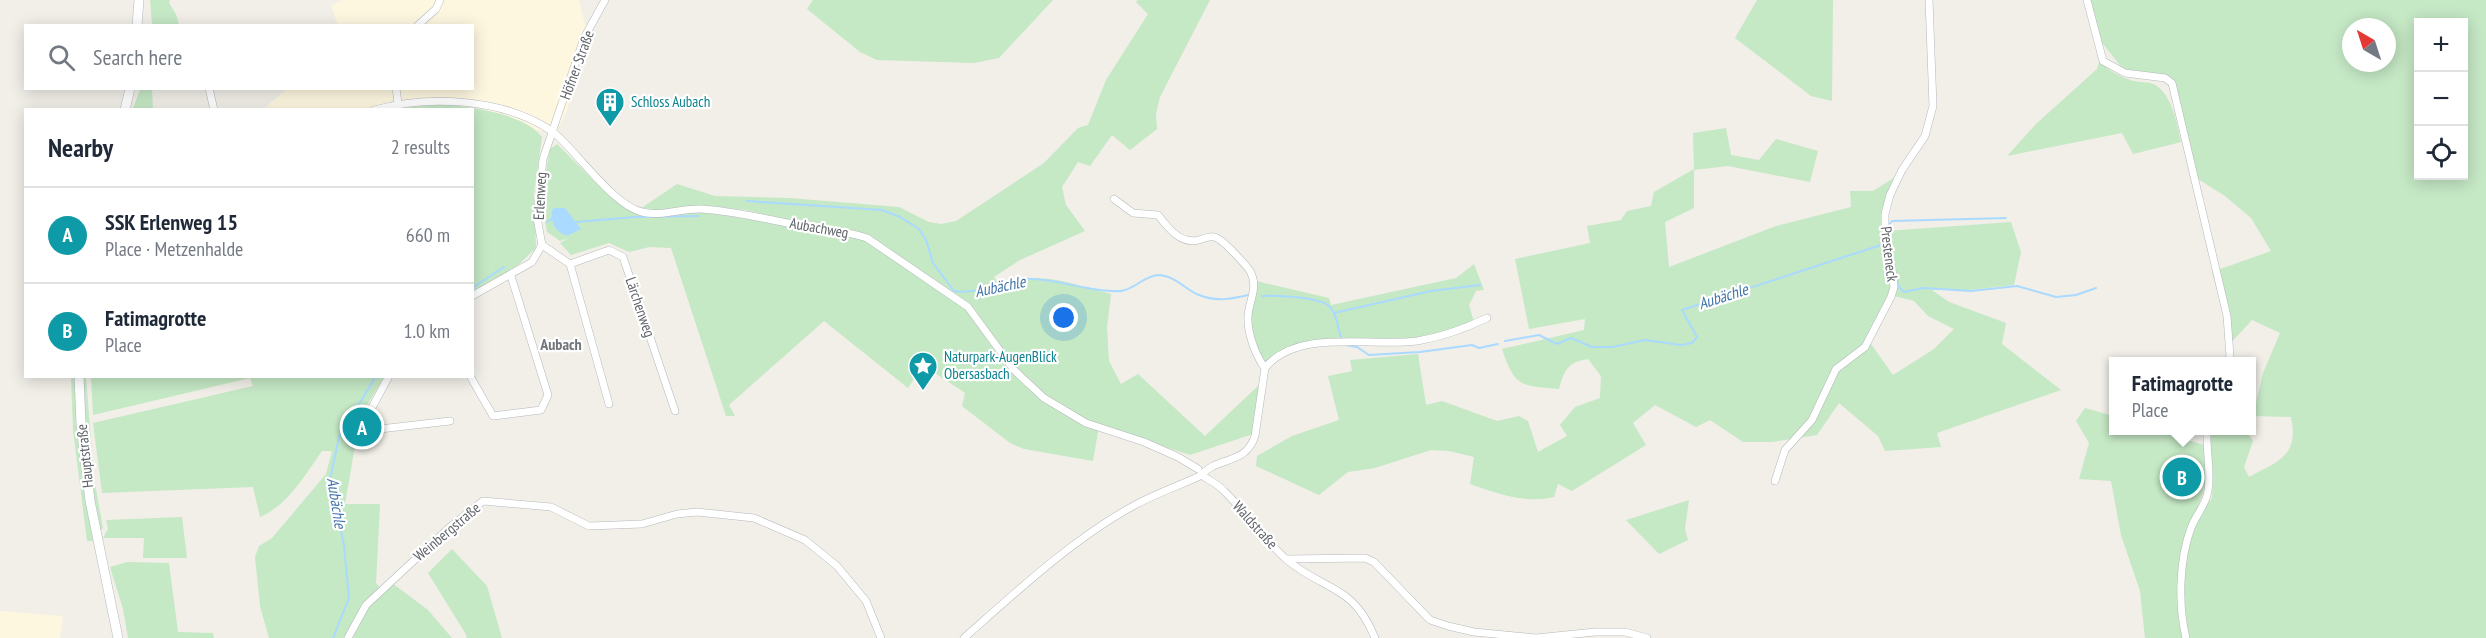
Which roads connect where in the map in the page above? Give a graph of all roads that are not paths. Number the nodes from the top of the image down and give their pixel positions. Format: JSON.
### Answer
{"nodes":[{"id":1,"x":139,"y":0,"type":"edge"},
{"id":2,"x":440,"y":0,"type":"edge"},
{"id":3,"x":605,"y":0,"type":"edge"},
{"id":4,"x":1929,"y":0,"type":"edge"},
{"id":5,"x":2087,"y":0,"type":"edge"},
{"id":6,"x":137,"y":24,"type":"edge"},
{"id":7,"x":419,"y":24,"type":"edge"},
{"id":8,"x":130,"y":90,"type":"edge"},
{"id":9,"x":209,"y":90,"type":"edge"},
{"id":10,"x":396,"y":90,"type":"edge"},
{"id":11,"x":398,"y":103,"type":"junction"},
{"id":12,"x":125,"y":108,"type":"edge"},
{"id":13,"x":213,"y":108,"type":"edge"},
{"id":14,"x":381,"y":108,"type":"edge"},
{"id":15,"x":552,"y":131,"type":"junction"},
{"id":16,"x":1114,"y":199,"type":"dead end"},
{"id":17,"x":542,"y":245,"type":"junction"},
{"id":18,"x":570,"y":264,"type":"junction"},
{"id":19,"x":511,"y":276,"type":"junction"},
{"id":20,"x":474,"y":295,"type":"edge"},
{"id":21,"x":1487,"y":318,"type":"dead end"},
{"id":22,"x":2230,"y":357,"type":"edge"},
{"id":23,"x":1264,"y":368,"type":"junction"},
{"id":24,"x":79,"y":378,"type":"edge"},
{"id":25,"x":388,"y":378,"type":"edge"},
{"id":26,"x":471,"y":378,"type":"edge"},
{"id":27,"x":609,"y":404,"type":"dead end"},
{"id":28,"x":675,"y":411,"type":"dead end"},
{"id":29,"x":450,"y":421,"type":"dead end"},
{"id":30,"x":2207,"y":435,"type":"edge"},
{"id":31,"x":1199,"y":472,"type":"junction"},
{"id":32,"x":1775,"y":481,"type":"dead end"},
{"id":33,"x":1287,"y":560,"type":"junction"},
{"id":34,"x":118,"y":638,"type":"edge"},
{"id":35,"x":348,"y":638,"type":"edge"},
{"id":36,"x":881,"y":638,"type":"edge"},
{"id":37,"x":964,"y":638,"type":"edge"},
{"id":38,"x":1375,"y":638,"type":"edge"},
{"id":39,"x":1647,"y":638,"type":"edge"},
{"id":40,"x":2186,"y":638,"type":"edge"}],
"edges":[{"from":1,"to":6,"type":"main road"},
{"from":2,"to":7,"type":"street"},
{"from":3,"to":15,"type":"street","name":"Höfner Straße"},
{"from":4,"to":32,"type":"street","name":"Presteneck"},
{"from":5,"to":22,"type":"street"},
{"from":8,"to":12,"type":"main road"},
{"from":9,"to":13,"type":"street"},
{"from":10,"to":11,"type":"street"},
{"from":11,"to":14,"type":"street","name":"Aubachweg"},
{"from":11,"to":15,"type":"street","name":"Aubachweg"},
{"from":15,"to":17,"type":"street","name":"Erlenweg"},
{"from":15,"to":31,"type":"street","name":"Aubachweg"},
{"from":16,"to":23,"type":"street"},
{"from":17,"to":18,"type":"street"},
{"from":17,"to":19,"type":"street"},
{"from":18,"to":27,"type":"street"},
{"from":18,"to":28,"type":"street","name":"Lärchenweg"},
{"from":19,"to":20,"type":"street"},
{"from":19,"to":26,"type":"street"},
{"from":21,"to":23,"type":"street"},
{"from":23,"to":31,"type":"street"},
{"from":24,"to":34,"type":"main road","name":"Hauptstraße"},
{"from":25,"to":29,"type":"street"},
{"from":30,"to":40,"type":"street"},
{"from":31,"to":33,"type":"street","name":"Waldstraße"},
{"from":31,"to":37,"type":"street"},
{"from":33,"to":38,"type":"street"},
{"from":33,"to":39,"type":"street","name":"Waldstraße"},
{"from":35,"to":36,"type":"street","name":"Weinbergstraße"}]}
